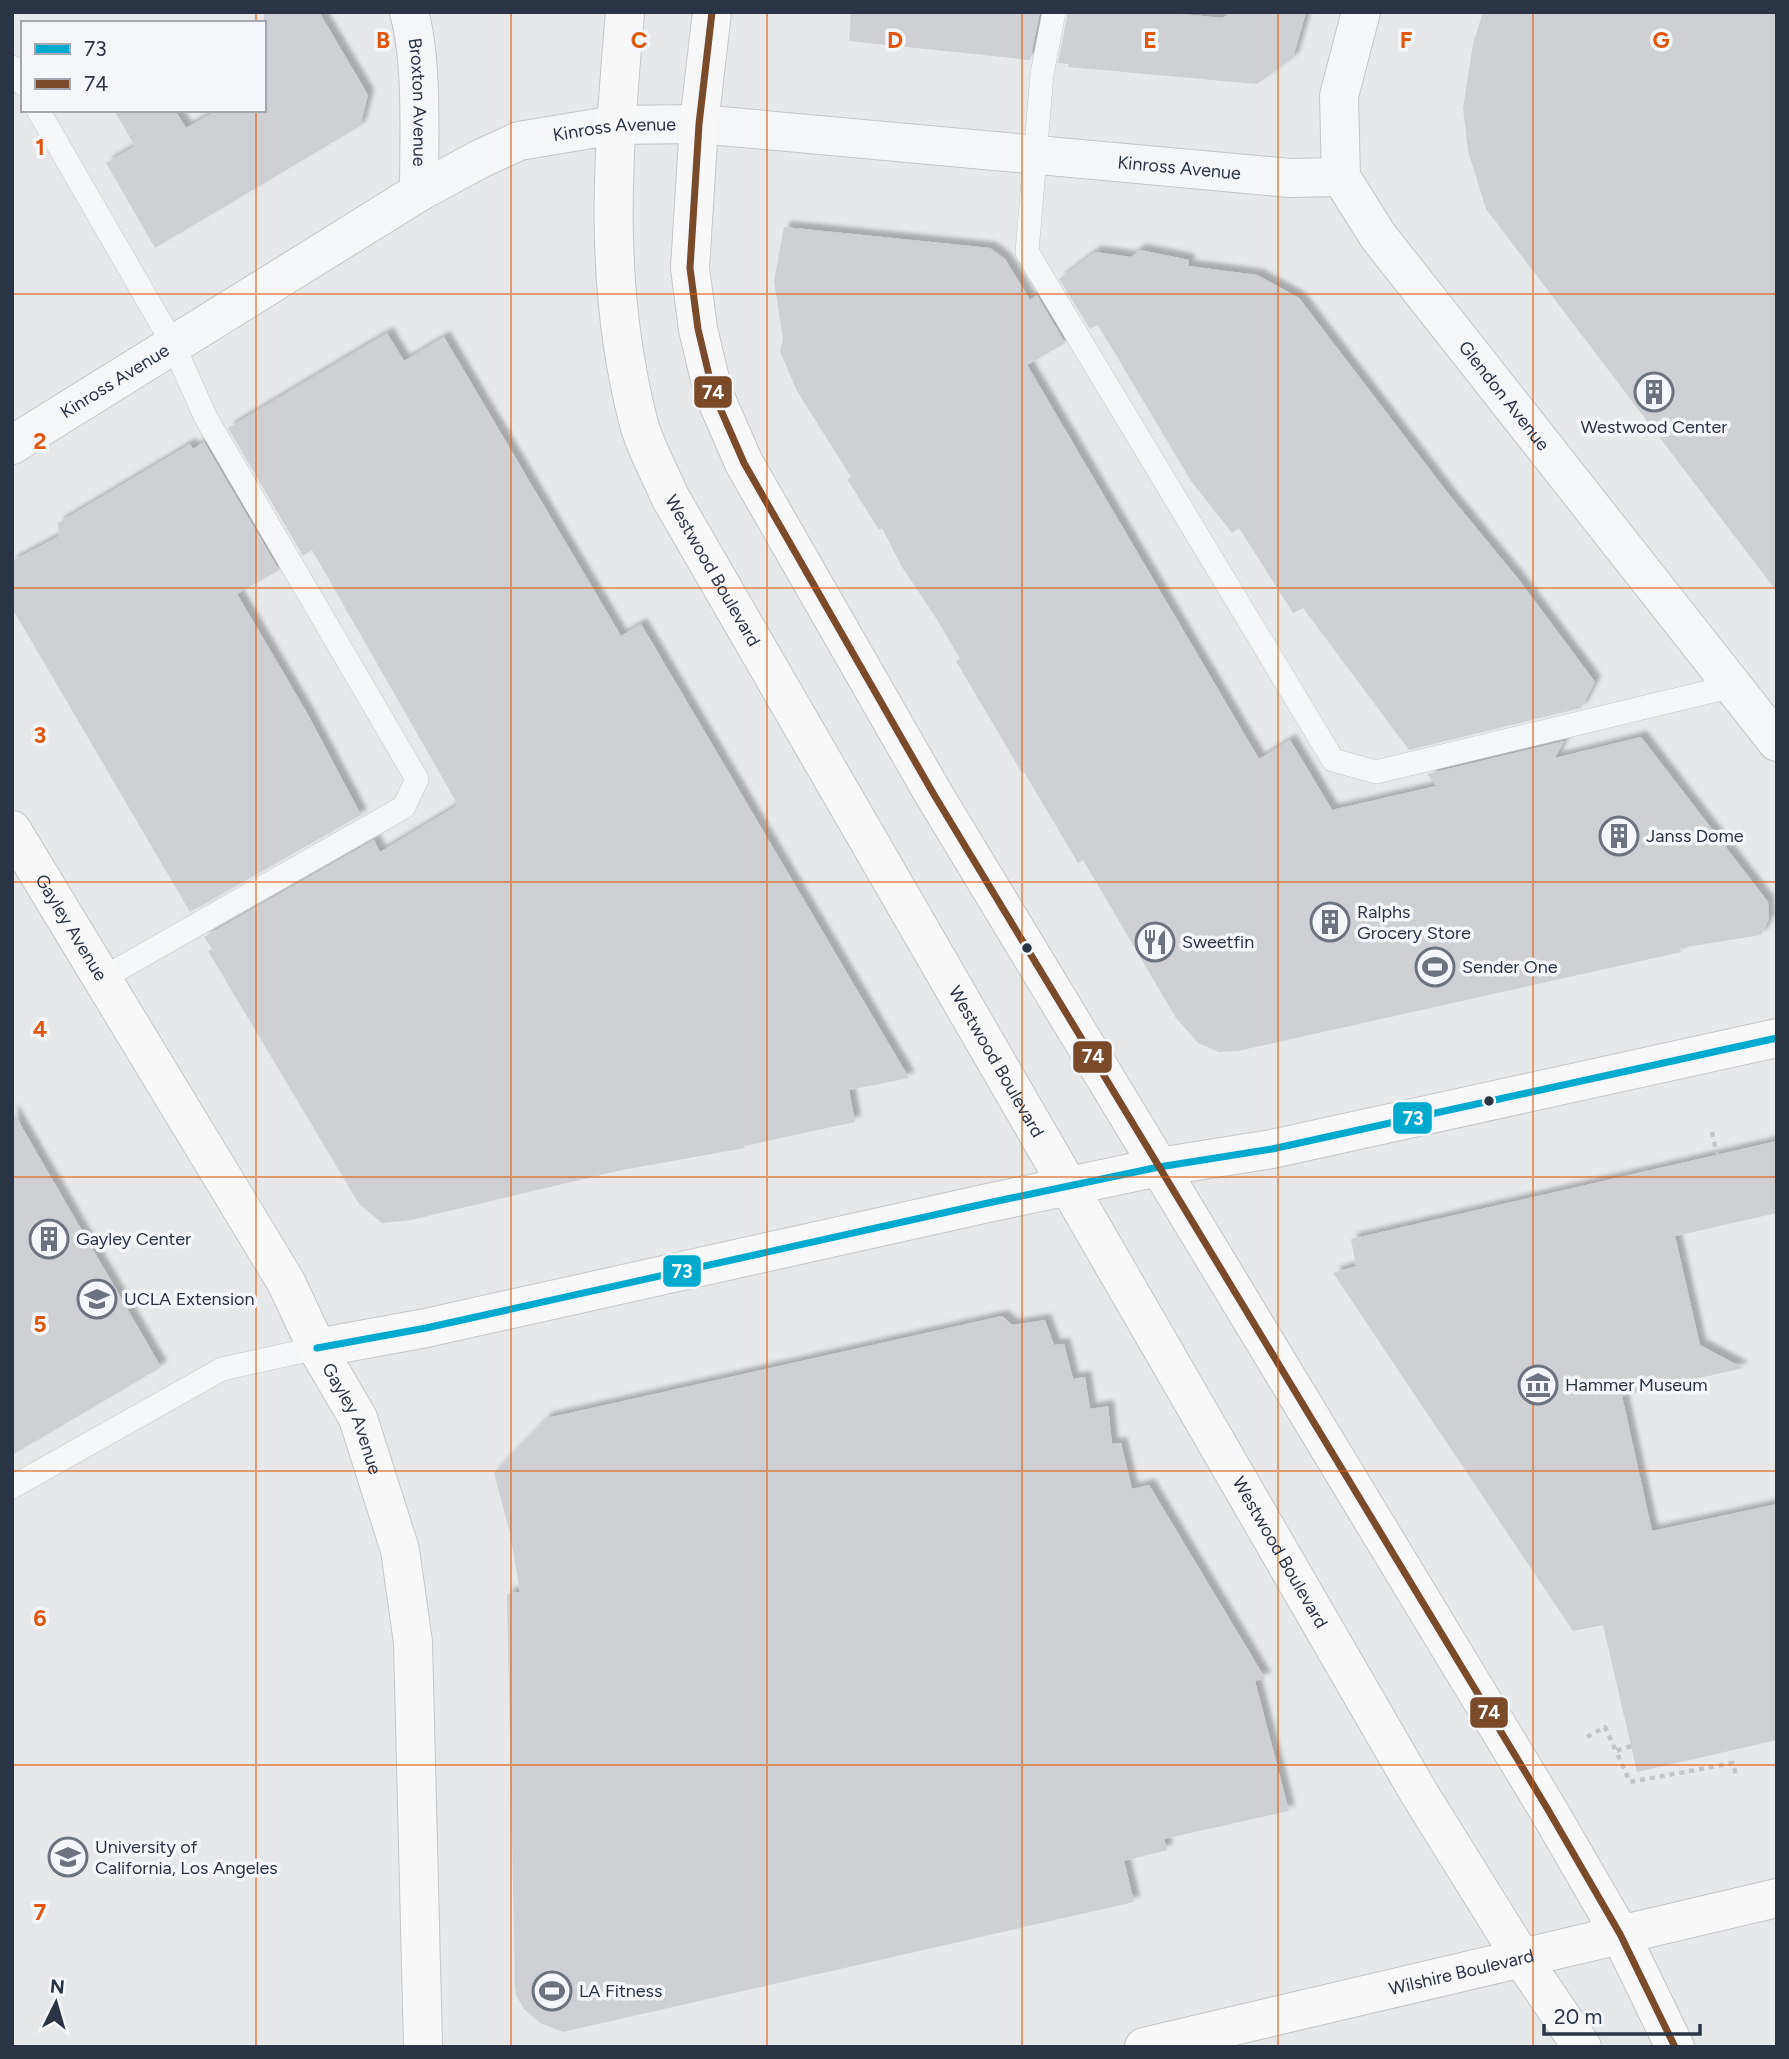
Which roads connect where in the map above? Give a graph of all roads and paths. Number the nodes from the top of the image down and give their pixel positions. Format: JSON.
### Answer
{"nodes":[{"id":1,"x":409,"y":12,"type":"edge"},
{"id":2,"x":625,"y":12,"type":"edge"},
{"id":3,"x":712,"y":12,"type":"edge"},
{"id":4,"x":1054,"y":12,"type":"edge"},
{"id":5,"x":1361,"y":12,"type":"edge"},
{"id":6,"x":39,"y":112,"type":"edge"},
{"id":7,"x":699,"y":124,"type":"junction"},
{"id":8,"x":615,"y":125,"type":"junction"},
{"id":9,"x":1034,"y":157,"type":"junction"},
{"id":10,"x":1341,"y":177,"type":"junction"},
{"id":11,"x":419,"y":192,"type":"junction"},
{"id":12,"x":173,"y":344,"type":"junction"},
{"id":13,"x":12,"y":445,"type":"edge"},
{"id":14,"x":1733,"y":686,"type":"junction"},
{"id":15,"x":1777,"y":743,"type":"edge"},
{"id":16,"x":12,"y":830,"type":"edge"},
{"id":17,"x":103,"y":978,"type":"junction"},
{"id":18,"x":1777,"y":1038,"type":"edge"},
{"id":19,"x":1713,"y":1132,"type":"dead end"},
{"id":20,"x":1717,"y":1154,"type":"dead end"},
{"id":21,"x":1159,"y":1167,"type":"junction"},
{"id":22,"x":1070,"y":1186,"type":"junction"},
{"id":23,"x":317,"y":1348,"type":"junction"},
{"id":24,"x":12,"y":1487,"type":"edge"},
{"id":25,"x":1587,"y":1737,"type":"dead end"},
{"id":26,"x":1631,"y":1746,"type":"dead end"},
{"id":27,"x":1616,"y":1751,"type":"junction"},
{"id":28,"x":1737,"y":1776,"type":"dead end"},
{"id":29,"x":1777,"y":1898,"type":"edge"},
{"id":30,"x":1620,"y":1934,"type":"junction"},
{"id":31,"x":1521,"y":1957,"type":"junction"},
{"id":32,"x":423,"y":2047,"type":"edge"},
{"id":33,"x":1144,"y":2047,"type":"edge"},
{"id":34,"x":1582,"y":2047,"type":"edge"},
{"id":35,"x":1675,"y":2047,"type":"edge"}],
"edges":[{"from":1,"to":11,"type":"street","name":"Broxton Avenue"},
{"from":2,"to":8,"type":"main road","name":"Westwood Boulevard"},
{"from":3,"to":7,"type":"main road"},
{"from":4,"to":9,"type":"lane"},
{"from":5,"to":10,"type":"street"},
{"from":6,"to":12,"type":"lane"},
{"from":7,"to":8,"type":"street","name":"Kinross Avenue"},
{"from":7,"to":9,"type":"street","name":"Kinross Avenue"},
{"from":7,"to":21,"type":"main road"},
{"from":8,"to":11,"type":"street","name":"Kinross Avenue"},
{"from":8,"to":22,"type":"main road","name":"Westwood Boulevard"},
{"from":9,"to":10,"type":"street","name":"Kinross Avenue"},
{"from":9,"to":14,"type":"lane"},
{"from":10,"to":14,"type":"street","name":"Glendon Avenue"},
{"from":11,"to":12,"type":"street","name":"Kinross Avenue"},
{"from":12,"to":13,"type":"street","name":"Kinross Avenue"},
{"from":12,"to":17,"type":"lane"},
{"from":14,"to":15,"type":"street","name":"Glendon Avenue"},
{"from":16,"to":17,"type":"main road","name":"Gayley Avenue"},
{"from":17,"to":23,"type":"main road","name":"Gayley Avenue"},
{"from":18,"to":21,"type":"main road"},
{"from":19,"to":20,"type":"path"},
{"from":21,"to":22,"type":"main road"},
{"from":21,"to":30,"type":"main road"},
{"from":22,"to":23,"type":"main road"},
{"from":22,"to":31,"type":"main road","name":"Westwood Boulevard"},
{"from":23,"to":24,"type":"lane"},
{"from":23,"to":32,"type":"main road","name":"Gayley Avenue"},
{"from":25,"to":27,"type":"path"},
{"from":26,"to":27,"type":"path"},
{"from":27,"to":28,"type":"path"},
{"from":29,"to":30,"type":"main road","name":"Wilshire Boulevard"},
{"from":30,"to":31,"type":"main road","name":"Wilshire Boulevard"},
{"from":30,"to":35,"type":"main road"},
{"from":31,"to":33,"type":"main road","name":"Wilshire Boulevard"},
{"from":31,"to":34,"type":"main road","name":"Westwood Boulevard"}]}
